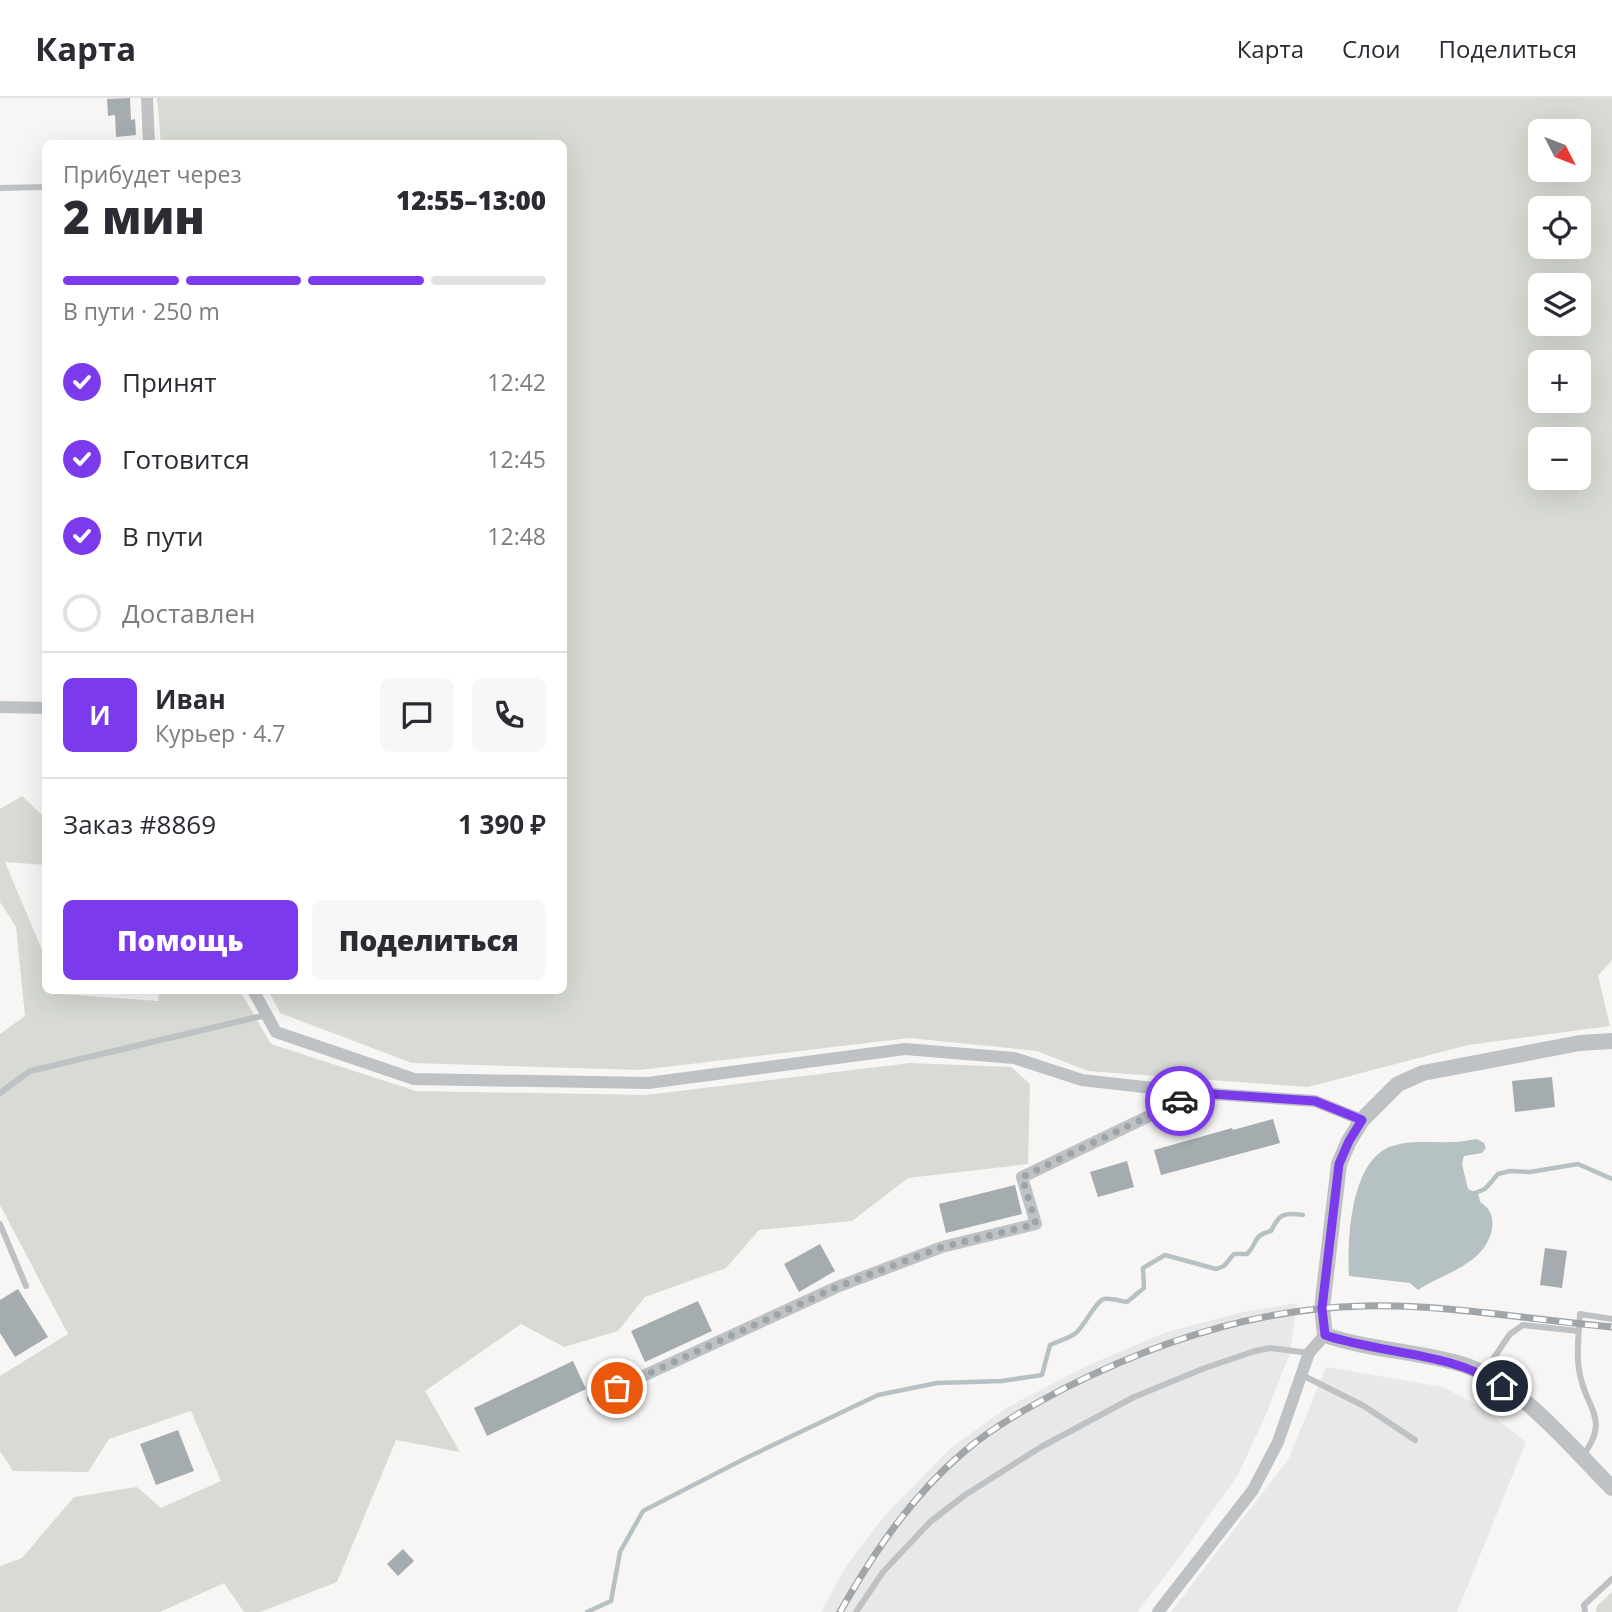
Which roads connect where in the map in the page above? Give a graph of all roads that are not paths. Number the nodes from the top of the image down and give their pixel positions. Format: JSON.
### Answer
{"nodes":[{"id":1,"x":148,"y":98,"type":"edge"},
{"id":2,"x":149,"y":140,"type":"edge"},
{"id":3,"x":42,"y":187,"type":"edge"},
{"id":4,"x":0,"y":188,"type":"edge"},
{"id":5,"x":0,"y":707,"type":"edge"},
{"id":6,"x":42,"y":708,"type":"edge"},
{"id":7,"x":255,"y":994,"type":"edge"},
{"id":8,"x":267,"y":1015,"type":"junction"},
{"id":9,"x":1612,"y":1041,"type":"edge"},
{"id":10,"x":0,"y":1093,"type":"edge"},
{"id":11,"x":1197,"y":1093,"type":"junction"},
{"id":12,"x":1362,"y":1120,"type":"junction"},
{"id":13,"x":0,"y":1224,"type":"edge"},
{"id":14,"x":26,"y":1286,"type":"dead end"},
{"id":15,"x":1612,"y":1319,"type":"edge"},
{"id":16,"x":1578,"y":1331,"type":"junction"},
{"id":17,"x":1325,"y":1335,"type":"junction"},
{"id":18,"x":1309,"y":1353,"type":"junction"},
{"id":19,"x":1484,"y":1374,"type":"junction"},
{"id":20,"x":1301,"y":1375,"type":"junction"},
{"id":21,"x":593,"y":1399,"type":"dead end"},
{"id":22,"x":1415,"y":1440,"type":"dead end"},
{"id":23,"x":1581,"y":1457,"type":"junction"},
{"id":24,"x":1612,"y":1488,"type":"edge"},
{"id":25,"x":1612,"y":1579,"type":"edge"},
{"id":26,"x":856,"y":1612,"type":"edge"},
{"id":27,"x":1158,"y":1612,"type":"edge"},
{"id":28,"x":1585,"y":1612,"type":"edge"}],
"edges":[{"from":1,"to":2,"type":"street"},
{"from":3,"to":4,"type":"lane"},
{"from":5,"to":6,"type":"street"},
{"from":7,"to":8,"type":"street"},
{"from":8,"to":10,"type":"lane"},
{"from":8,"to":11,"type":"street"},
{"from":9,"to":12,"type":"street"},
{"from":11,"to":12,"type":"street"},
{"from":11,"to":21,"type":"street"},
{"from":12,"to":17,"type":"street"},
{"from":13,"to":14,"type":"lane"},
{"from":15,"to":16,"type":"lane"},
{"from":16,"to":19,"type":"lane"},
{"from":16,"to":23,"type":"lane"},
{"from":17,"to":18,"type":"street"},
{"from":17,"to":19,"type":"street"},
{"from":18,"to":20,"type":"street"},
{"from":18,"to":26,"type":"lane"},
{"from":19,"to":23,"type":"street"},
{"from":20,"to":22,"type":"lane"},
{"from":20,"to":27,"type":"street"},
{"from":23,"to":24,"type":"street"},
{"from":25,"to":28,"type":"lane"}]}
